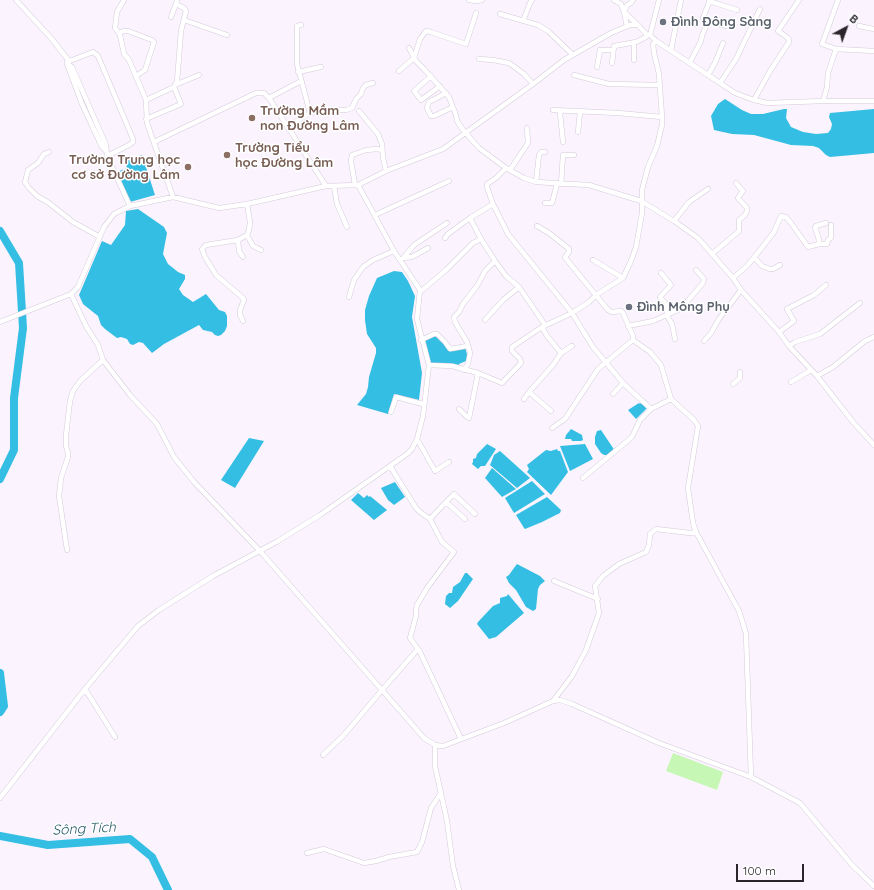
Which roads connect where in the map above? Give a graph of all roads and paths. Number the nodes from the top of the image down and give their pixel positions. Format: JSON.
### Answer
{"nodes":[{"id":1,"x":16,"y":0,"type":"edge"},
{"id":2,"x":124,"y":0,"type":"edge"},
{"id":3,"x":469,"y":0,"type":"edge"},
{"id":4,"x":482,"y":0,"type":"edge"},
{"id":5,"x":532,"y":0,"type":"edge"},
{"id":6,"x":614,"y":0,"type":"edge"},
{"id":7,"x":633,"y":0,"type":"edge"},
{"id":8,"x":659,"y":0,"type":"edge"},
{"id":9,"x":681,"y":0,"type":"edge"},
{"id":10,"x":799,"y":0,"type":"edge"},
{"id":11,"x":838,"y":0,"type":"edge"},
{"id":12,"x":709,"y":1,"type":"edge"},
{"id":13,"x":176,"y":2,"type":"edge"},
{"id":14,"x":760,"y":9,"type":"dead end"},
{"id":15,"x":737,"y":10,"type":"dead end"},
{"id":16,"x":624,"y":12,"type":"junction"},
{"id":17,"x":476,"y":13,"type":"dead end"},
{"id":18,"x":500,"y":14,"type":"dead end"},
{"id":19,"x":171,"y":17,"type":"dead end"},
{"id":20,"x":184,"y":20,"type":"junction"},
{"id":21,"x":523,"y":21,"type":"junction"},
{"id":22,"x":705,"y":21,"type":"junction"},
{"id":23,"x":301,"y":25,"type":"dead end"},
{"id":24,"x":638,"y":25,"type":"junction"},
{"id":25,"x":627,"y":26,"type":"junction"},
{"id":26,"x":726,"y":26,"type":"dead end"},
{"id":27,"x":859,"y":26,"type":"dead end"},
{"id":28,"x":874,"y":29,"type":"edge"},
{"id":29,"x":119,"y":33,"type":"junction"},
{"id":30,"x":227,"y":35,"type":"dead end"},
{"id":31,"x":648,"y":35,"type":"junction"},
{"id":32,"x":656,"y":41,"type":"junction"},
{"id":33,"x":723,"y":42,"type":"dead end"},
{"id":34,"x":634,"y":43,"type":"junction"},
{"id":35,"x":410,"y":48,"type":"dead end"},
{"id":36,"x":836,"y":49,"type":"junction"},
{"id":37,"x":613,"y":50,"type":"junction"},
{"id":38,"x":671,"y":50,"type":"junction"},
{"id":39,"x":874,"y":51,"type":"edge"},
{"id":40,"x":572,"y":54,"type":"junction"},
{"id":41,"x":414,"y":58,"type":"junction"},
{"id":42,"x":479,"y":59,"type":"dead end"},
{"id":43,"x":634,"y":60,"type":"dead end"},
{"id":44,"x":690,"y":62,"type":"junction"},
{"id":45,"x":68,"y":63,"type":"junction"},
{"id":46,"x":612,"y":63,"type":"dead end"},
{"id":47,"x":322,"y":67,"type":"dead end"},
{"id":48,"x":597,"y":67,"type":"dead end"},
{"id":49,"x":399,"y":71,"type":"dead end"},
{"id":50,"x":298,"y":72,"type":"junction"},
{"id":51,"x":199,"y":75,"type":"dead end"},
{"id":52,"x":574,"y":75,"type":"dead end"},
{"id":53,"x":708,"y":75,"type":"junction"},
{"id":54,"x":136,"y":76,"type":"junction"},
{"id":55,"x":431,"y":76,"type":"junction"},
{"id":56,"x":301,"y":81,"type":"junction"},
{"id":57,"x":372,"y":83,"type":"dead end"},
{"id":58,"x":720,"y":83,"type":"junction"},
{"id":59,"x":533,"y":84,"type":"junction"},
{"id":60,"x":659,"y":85,"type":"junction"},
{"id":61,"x":175,"y":86,"type":"junction"},
{"id":62,"x":440,"y":86,"type":"junction"},
{"id":63,"x":446,"y":93,"type":"junction"},
{"id":64,"x":269,"y":98,"type":"junction"},
{"id":65,"x":146,"y":100,"type":"junction"},
{"id":66,"x":754,"y":100,"type":"junction"},
{"id":67,"x":823,"y":101,"type":"junction"},
{"id":68,"x":874,"y":102,"type":"edge"},
{"id":69,"x":453,"y":107,"type":"junction"},
{"id":70,"x":553,"y":110,"type":"dead end"},
{"id":71,"x":359,"y":111,"type":"dead end"},
{"id":72,"x":562,"y":111,"type":"junction"},
{"id":73,"x":580,"y":112,"type":"junction"},
{"id":74,"x":310,"y":113,"type":"junction"},
{"id":75,"x":662,"y":117,"type":"junction"},
{"id":76,"x":146,"y":119,"type":"junction"},
{"id":77,"x":288,"y":127,"type":"junction"},
{"id":78,"x":527,"y":128,"type":"dead end"},
{"id":79,"x":466,"y":132,"type":"junction"},
{"id":80,"x":578,"y":132,"type":"dead end"},
{"id":81,"x":154,"y":142,"type":"junction"},
{"id":82,"x":563,"y":142,"type":"dead end"},
{"id":83,"x":382,"y":150,"type":"junction"},
{"id":84,"x":49,"y":152,"type":"dead end"},
{"id":85,"x":545,"y":152,"type":"dead end"},
{"id":86,"x":106,"y":153,"type":"junction"},
{"id":87,"x":574,"y":155,"type":"dead end"},
{"id":88,"x":508,"y":169,"type":"junction"},
{"id":89,"x":386,"y":170,"type":"junction"},
{"id":90,"x":449,"y":181,"type":"dead end"},
{"id":91,"x":536,"y":182,"type":"junction"},
{"id":92,"x":736,"y":183,"type":"dead end"},
{"id":93,"x":559,"y":184,"type":"junction"},
{"id":94,"x":356,"y":185,"type":"junction"},
{"id":95,"x":326,"y":186,"type":"junction"},
{"id":96,"x":334,"y":186,"type":"junction"},
{"id":97,"x":708,"y":189,"type":"dead end"},
{"id":98,"x":173,"y":197,"type":"junction"},
{"id":99,"x":641,"y":201,"type":"junction"},
{"id":100,"x":545,"y":203,"type":"dead end"},
{"id":101,"x":247,"y":204,"type":"junction"},
{"id":102,"x":493,"y":204,"type":"junction"},
{"id":103,"x":130,"y":206,"type":"junction"},
{"id":104,"x":375,"y":215,"type":"junction"},
{"id":105,"x":470,"y":218,"type":"junction"},
{"id":106,"x":674,"y":221,"type":"junction"},
{"id":107,"x":447,"y":223,"type":"dead end"},
{"id":108,"x":826,"y":223,"type":"dead end"},
{"id":109,"x":831,"y":225,"type":"dead end"},
{"id":110,"x":537,"y":226,"type":"dead end"},
{"id":111,"x":346,"y":227,"type":"dead end"},
{"id":112,"x":247,"y":235,"type":"junction"},
{"id":113,"x":100,"y":237,"type":"junction"},
{"id":114,"x":446,"y":238,"type":"dead end"},
{"id":115,"x":481,"y":239,"type":"junction"},
{"id":116,"x":238,"y":240,"type":"junction"},
{"id":117,"x":819,"y":244,"type":"junction"},
{"id":118,"x":428,"y":248,"type":"dead end"},
{"id":119,"x":260,"y":250,"type":"dead end"},
{"id":120,"x":394,"y":251,"type":"junction"},
{"id":121,"x":712,"y":254,"type":"junction"},
{"id":122,"x":243,"y":257,"type":"dead end"},
{"id":123,"x":754,"y":257,"type":"junction"},
{"id":124,"x":402,"y":258,"type":"junction"},
{"id":125,"x":593,"y":260,"type":"dead end"},
{"id":126,"x":495,"y":261,"type":"junction"},
{"id":127,"x":780,"y":265,"type":"dead end"},
{"id":128,"x":696,"y":270,"type":"dead end"},
{"id":129,"x":661,"y":273,"type":"dead end"},
{"id":130,"x":622,"y":278,"type":"junction"},
{"id":131,"x":732,"y":278,"type":"junction"},
{"id":132,"x":826,"y":286,"type":"dead end"},
{"id":133,"x":519,"y":287,"type":"junction"},
{"id":134,"x":741,"y":290,"type":"junction"},
{"id":135,"x":420,"y":292,"type":"junction"},
{"id":136,"x":71,"y":294,"type":"junction"},
{"id":137,"x":596,"y":296,"type":"junction"},
{"id":138,"x":349,"y":297,"type":"dead end"},
{"id":139,"x":860,"y":303,"type":"dead end"},
{"id":140,"x":572,"y":313,"type":"junction"},
{"id":141,"x":667,"y":316,"type":"junction"},
{"id":142,"x":485,"y":320,"type":"dead end"},
{"id":143,"x":243,"y":321,"type":"dead end"},
{"id":144,"x":0,"y":322,"type":"edge"},
{"id":145,"x":544,"y":326,"type":"junction"},
{"id":146,"x":628,"y":326,"type":"junction"},
{"id":147,"x":779,"y":332,"type":"junction"},
{"id":148,"x":874,"y":337,"type":"edge"},
{"id":149,"x":675,"y":339,"type":"dead end"},
{"id":150,"x":421,"y":340,"type":"junction"},
{"id":151,"x":633,"y":340,"type":"junction"},
{"id":152,"x":704,"y":341,"type":"dead end"},
{"id":153,"x":467,"y":346,"type":"junction"},
{"id":154,"x":572,"y":346,"type":"dead end"},
{"id":155,"x":789,"y":346,"type":"junction"},
{"id":156,"x":561,"y":353,"type":"junction"},
{"id":157,"x":103,"y":360,"type":"junction"},
{"id":158,"x":606,"y":362,"type":"junction"},
{"id":159,"x":429,"y":365,"type":"junction"},
{"id":160,"x":464,"y":370,"type":"junction"},
{"id":161,"x":811,"y":370,"type":"junction"},
{"id":162,"x":740,"y":372,"type":"dead end"},
{"id":163,"x":478,"y":373,"type":"junction"},
{"id":164,"x":817,"y":376,"type":"junction"},
{"id":165,"x":791,"y":382,"type":"dead end"},
{"id":166,"x":623,"y":383,"type":"junction"},
{"id":167,"x":733,"y":384,"type":"dead end"},
{"id":168,"x":529,"y":392,"type":"junction"},
{"id":169,"x":613,"y":394,"type":"dead end"},
{"id":170,"x":671,"y":398,"type":"junction"},
{"id":171,"x":524,"y":399,"type":"dead end"},
{"id":172,"x":424,"y":404,"type":"junction"},
{"id":173,"x":459,"y":409,"type":"dead end"},
{"id":174,"x":651,"y":409,"type":"junction"},
{"id":175,"x":551,"y":411,"type":"dead end"},
{"id":176,"x":391,"y":412,"type":"dead end"},
{"id":177,"x":552,"y":428,"type":"dead end"},
{"id":178,"x":417,"y":439,"type":"junction"},
{"id":179,"x":874,"y":445,"type":"edge"},
{"id":180,"x":449,"y":462,"type":"dead end"},
{"id":181,"x":390,"y":466,"type":"junction"},
{"id":182,"x":583,"y":478,"type":"dead end"},
{"id":183,"x":446,"y":502,"type":"junction"},
{"id":184,"x":475,"y":514,"type":"dead end"},
{"id":185,"x":430,"y":519,"type":"junction"},
{"id":186,"x":465,"y":519,"type":"dead end"},
{"id":187,"x":696,"y":532,"type":"junction"},
{"id":188,"x":67,"y":550,"type":"dead end"},
{"id":189,"x":260,"y":551,"type":"junction"},
{"id":190,"x":554,"y":581,"type":"dead end"},
{"id":191,"x":598,"y":599,"type":"junction"},
{"id":192,"x":418,"y":649,"type":"junction"},
{"id":193,"x":85,"y":689,"type":"junction"},
{"id":194,"x":382,"y":690,"type":"junction"},
{"id":195,"x":554,"y":701,"type":"junction"},
{"id":196,"x":115,"y":737,"type":"dead end"},
{"id":197,"x":460,"y":739,"type":"junction"},
{"id":198,"x":435,"y":745,"type":"junction"},
{"id":199,"x":323,"y":755,"type":"dead end"},
{"id":200,"x":751,"y":777,"type":"junction"},
{"id":201,"x":441,"y":793,"type":"junction"},
{"id":202,"x":0,"y":798,"type":"edge"},
{"id":203,"x":307,"y":853,"type":"dead end"},
{"id":204,"x":874,"y":886,"type":"edge"},
{"id":205,"x":459,"y":890,"type":"edge"}],
"edges":[{"from":1,"to":45,"type":"street"},
{"from":2,"to":29,"type":"street"},
{"from":3,"to":4,"type":"street"},
{"from":5,"to":21,"type":"street"},
{"from":6,"to":16,"type":"street"},
{"from":7,"to":16,"type":"street"},
{"from":8,"to":31,"type":"street"},
{"from":9,"to":38,"type":"street"},
{"from":10,"to":66,"type":"street"},
{"from":11,"to":36,"type":"street"},
{"from":12,"to":15,"type":"street"},
{"from":12,"to":22,"type":"street"},
{"from":13,"to":19,"type":"street"},
{"from":13,"to":20,"type":"street"},
{"from":14,"to":58,"type":"street"},
{"from":16,"to":24,"type":"street"},
{"from":16,"to":25,"type":"street"},
{"from":17,"to":41,"type":"street"},
{"from":18,"to":21,"type":"street"},
{"from":20,"to":30,"type":"street"},
{"from":20,"to":61,"type":"street"},
{"from":21,"to":40,"type":"street"},
{"from":22,"to":26,"type":"street"},
{"from":22,"to":44,"type":"street"},
{"from":23,"to":50,"type":"street"},
{"from":24,"to":25,"type":"street"},
{"from":24,"to":31,"type":"street"},
{"from":25,"to":40,"type":"street"},
{"from":27,"to":28,"type":"street"},
{"from":29,"to":54,"type":"street"},
{"from":29,"to":54,"type":"street"},
{"from":31,"to":32,"type":"street"},
{"from":31,"to":34,"type":"street"},
{"from":32,"to":38,"type":"street"},
{"from":32,"to":60,"type":"street"},
{"from":33,"to":53,"type":"street"},
{"from":34,"to":37,"type":"street"},
{"from":34,"to":43,"type":"street"},
{"from":35,"to":41,"type":"street"},
{"from":36,"to":39,"type":"street"},
{"from":36,"to":67,"type":"street"},
{"from":37,"to":46,"type":"street"},
{"from":37,"to":48,"type":"street"},
{"from":38,"to":44,"type":"street"},
{"from":40,"to":59,"type":"street"},
{"from":41,"to":49,"type":"street"},
{"from":41,"to":55,"type":"street"},
{"from":42,"to":59,"type":"street"},
{"from":44,"to":53,"type":"street"},
{"from":45,"to":86,"type":"street"},
{"from":45,"to":86,"type":"street"},
{"from":47,"to":50,"type":"street"},
{"from":50,"to":56,"type":"street"},
{"from":51,"to":61,"type":"street"},
{"from":52,"to":60,"type":"street"},
{"from":53,"to":58,"type":"street"},
{"from":54,"to":65,"type":"street"},
{"from":55,"to":62,"type":"street"},
{"from":55,"to":62,"type":"street"},
{"from":56,"to":64,"type":"street"},
{"from":56,"to":74,"type":"street"},
{"from":57,"to":74,"type":"street"},
{"from":58,"to":66,"type":"street"},
{"from":59,"to":79,"type":"street"},
{"from":60,"to":75,"type":"street"},
{"from":61,"to":65,"type":"street"},
{"from":61,"to":76,"type":"street"},
{"from":62,"to":63,"type":"street"},
{"from":63,"to":69,"type":"street"},
{"from":63,"to":69,"type":"street"},
{"from":64,"to":77,"type":"street"},
{"from":64,"to":81,"type":"street"},
{"from":65,"to":76,"type":"street"},
{"from":66,"to":67,"type":"street"},
{"from":67,"to":68,"type":"street"},
{"from":69,"to":79,"type":"street"},
{"from":70,"to":72,"type":"street"},
{"from":71,"to":83,"type":"street"},
{"from":72,"to":73,"type":"street"},
{"from":72,"to":82,"type":"street"},
{"from":73,"to":75,"type":"street"},
{"from":73,"to":80,"type":"street"},
{"from":74,"to":77,"type":"street"},
{"from":75,"to":99,"type":"street"},
{"from":76,"to":81,"type":"street"},
{"from":77,"to":95,"type":"street"},
{"from":78,"to":88,"type":"street"},
{"from":79,"to":88,"type":"street"},
{"from":79,"to":89,"type":"street"},
{"from":81,"to":98,"type":"street"},
{"from":83,"to":89,"type":"street"},
{"from":83,"to":94,"type":"street"},
{"from":84,"to":113,"type":"street"},
{"from":85,"to":91,"type":"street"},
{"from":86,"to":103,"type":"street"},
{"from":87,"to":93,"type":"street"},
{"from":88,"to":91,"type":"street"},
{"from":88,"to":102,"type":"street"},
{"from":89,"to":94,"type":"street"},
{"from":90,"to":104,"type":"street"},
{"from":91,"to":93,"type":"street"},
{"from":92,"to":121,"type":"street"},
{"from":93,"to":99,"type":"street"},
{"from":93,"to":100,"type":"street"},
{"from":94,"to":96,"type":"street"},
{"from":94,"to":104,"type":"street"},
{"from":95,"to":96,"type":"street"},
{"from":95,"to":101,"type":"street"},
{"from":96,"to":111,"type":"street"},
{"from":97,"to":106,"type":"street"},
{"from":98,"to":101,"type":"street"},
{"from":98,"to":103,"type":"street"},
{"from":99,"to":106,"type":"street"},
{"from":99,"to":130,"type":"street"},
{"from":101,"to":112,"type":"street"},
{"from":102,"to":105,"type":"street"},
{"from":102,"to":140,"type":"street"},
{"from":103,"to":113,"type":"street"},
{"from":104,"to":120,"type":"street"},
{"from":105,"to":114,"type":"street"},
{"from":105,"to":115,"type":"street"},
{"from":106,"to":121,"type":"street"},
{"from":107,"to":124,"type":"street"},
{"from":108,"to":117,"type":"street"},
{"from":109,"to":117,"type":"street"},
{"from":110,"to":137,"type":"street"},
{"from":112,"to":116,"type":"street"},
{"from":112,"to":119,"type":"street"},
{"from":113,"to":136,"type":"street"},
{"from":115,"to":126,"type":"street"},
{"from":115,"to":135,"type":"street"},
{"from":116,"to":122,"type":"street"},
{"from":116,"to":143,"type":"street"},
{"from":117,"to":123,"type":"street"},
{"from":118,"to":124,"type":"street"},
{"from":120,"to":124,"type":"street"},
{"from":120,"to":138,"type":"street"},
{"from":121,"to":131,"type":"street"},
{"from":123,"to":127,"type":"street"},
{"from":123,"to":131,"type":"street"},
{"from":124,"to":135,"type":"street"},
{"from":125,"to":130,"type":"street"},
{"from":126,"to":133,"type":"street"},
{"from":126,"to":153,"type":"street"},
{"from":128,"to":141,"type":"street"},
{"from":129,"to":141,"type":"street"},
{"from":130,"to":137,"type":"street"},
{"from":131,"to":134,"type":"street"},
{"from":132,"to":147,"type":"street"},
{"from":133,"to":142,"type":"street"},
{"from":133,"to":145,"type":"street"},
{"from":134,"to":147,"type":"street"},
{"from":134,"to":152,"type":"street"},
{"from":135,"to":150,"type":"street"},
{"from":136,"to":144,"type":"street"},
{"from":136,"to":157,"type":"street"},
{"from":137,"to":140,"type":"street"},
{"from":137,"to":146,"type":"street"},
{"from":139,"to":155,"type":"street"},
{"from":140,"to":145,"type":"street"},
{"from":140,"to":158,"type":"street"},
{"from":141,"to":146,"type":"street"},
{"from":141,"to":149,"type":"street"},
{"from":145,"to":156,"type":"street"},
{"from":145,"to":163,"type":"street"},
{"from":146,"to":151,"type":"street"},
{"from":147,"to":155,"type":"street"},
{"from":148,"to":164,"type":"street"},
{"from":150,"to":153,"type":"street"},
{"from":150,"to":159,"type":"street"},
{"from":151,"to":158,"type":"street"},
{"from":151,"to":170,"type":"street"},
{"from":153,"to":160,"type":"street"},
{"from":154,"to":156,"type":"street"},
{"from":155,"to":161,"type":"street"},
{"from":156,"to":168,"type":"street"},
{"from":157,"to":188,"type":"street"},
{"from":157,"to":189,"type":"street"},
{"from":158,"to":166,"type":"street"},
{"from":158,"to":177,"type":"street"},
{"from":159,"to":160,"type":"street"},
{"from":159,"to":172,"type":"street"},
{"from":160,"to":163,"type":"street"},
{"from":161,"to":164,"type":"street"},
{"from":161,"to":165,"type":"street"},
{"from":162,"to":167,"type":"street"},
{"from":163,"to":173,"type":"street"},
{"from":164,"to":179,"type":"street"},
{"from":166,"to":169,"type":"street"},
{"from":166,"to":174,"type":"street"},
{"from":168,"to":171,"type":"street"},
{"from":168,"to":175,"type":"street"},
{"from":170,"to":174,"type":"street"},
{"from":170,"to":187,"type":"street"},
{"from":172,"to":176,"type":"street"},
{"from":172,"to":178,"type":"street"},
{"from":174,"to":182,"type":"street"},
{"from":178,"to":180,"type":"street"},
{"from":178,"to":181,"type":"street"},
{"from":181,"to":185,"type":"street"},
{"from":181,"to":189,"type":"street"},
{"from":183,"to":184,"type":"street"},
{"from":183,"to":185,"type":"street"},
{"from":183,"to":186,"type":"street"},
{"from":185,"to":192,"type":"street"},
{"from":187,"to":191,"type":"street"},
{"from":187,"to":200,"type":"street"},
{"from":189,"to":193,"type":"street"},
{"from":189,"to":194,"type":"street"},
{"from":190,"to":191,"type":"street"},
{"from":191,"to":195,"type":"street"},
{"from":192,"to":194,"type":"street"},
{"from":192,"to":197,"type":"street"},
{"from":193,"to":196,"type":"street"},
{"from":193,"to":202,"type":"street"},
{"from":194,"to":198,"type":"street"},
{"from":194,"to":199,"type":"street"},
{"from":195,"to":197,"type":"street"},
{"from":195,"to":200,"type":"street"},
{"from":197,"to":198,"type":"street"},
{"from":198,"to":201,"type":"street"},
{"from":200,"to":204,"type":"street"},
{"from":201,"to":203,"type":"street"},
{"from":201,"to":205,"type":"street"}]}
